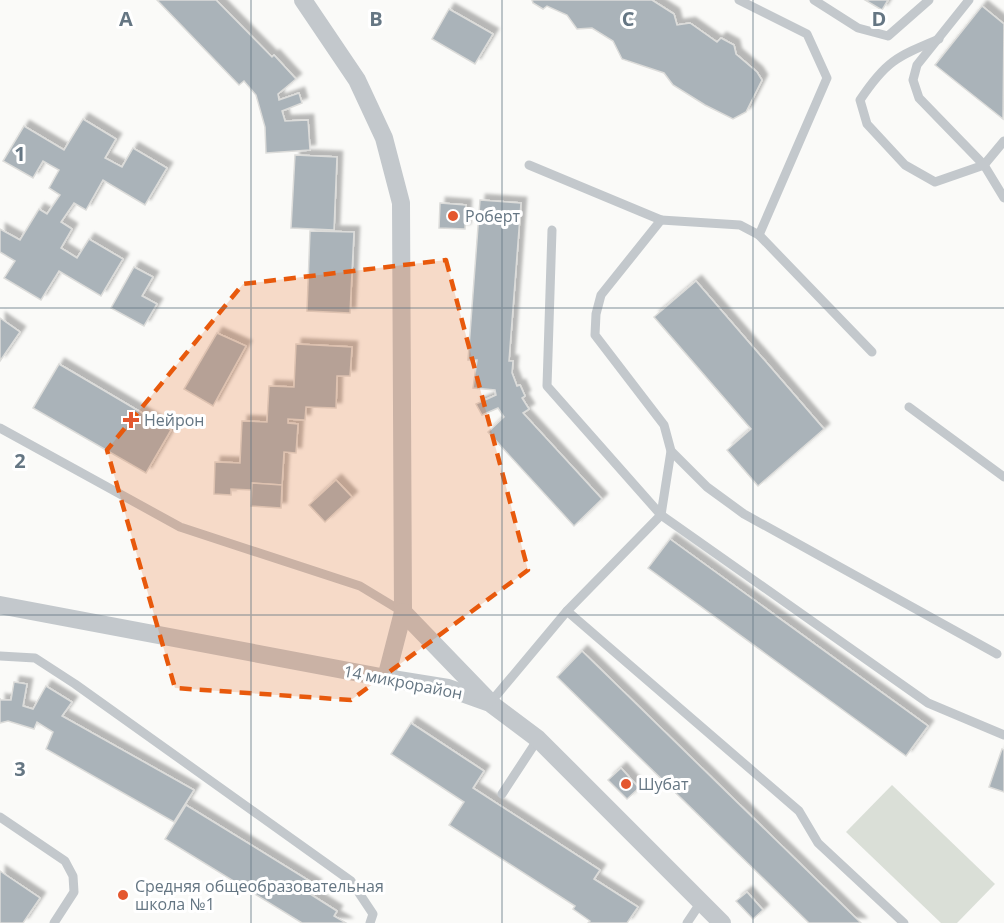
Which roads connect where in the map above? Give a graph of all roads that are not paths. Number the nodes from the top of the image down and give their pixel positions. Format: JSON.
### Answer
{"nodes":[{"id":1,"x":303,"y":0,"type":"edge"},
{"id":2,"x":739,"y":0,"type":"edge"},
{"id":3,"x":814,"y":0,"type":"edge"},
{"id":4,"x":929,"y":0,"type":"edge"},
{"id":5,"x":969,"y":0,"type":"edge"},
{"id":6,"x":939,"y":39,"type":"junction"},
{"id":7,"x":1004,"y":141,"type":"edge"},
{"id":8,"x":529,"y":165,"type":"dead end"},
{"id":9,"x":984,"y":165,"type":"junction"},
{"id":10,"x":1004,"y":198,"type":"edge"},
{"id":11,"x":661,"y":220,"type":"junction"},
{"id":12,"x":552,"y":230,"type":"dead end"},
{"id":13,"x":759,"y":235,"type":"junction"},
{"id":14,"x":872,"y":351,"type":"dead end"},
{"id":15,"x":909,"y":407,"type":"dead end"},
{"id":16,"x":0,"y":428,"type":"edge"},
{"id":17,"x":671,"y":451,"type":"junction"},
{"id":18,"x":1004,"y":477,"type":"edge"},
{"id":19,"x":661,"y":515,"type":"junction"},
{"id":20,"x":0,"y":605,"type":"edge"},
{"id":21,"x":567,"y":611,"type":"junction"},
{"id":22,"x":403,"y":612,"type":"junction"},
{"id":23,"x":997,"y":654,"type":"dead end"},
{"id":24,"x":0,"y":656,"type":"edge"},
{"id":25,"x":386,"y":678,"type":"junction"},
{"id":26,"x":490,"y":702,"type":"junction"},
{"id":27,"x":1004,"y":735,"type":"edge"},
{"id":28,"x":538,"y":739,"type":"junction"},
{"id":29,"x":502,"y":794,"type":"dead end"},
{"id":30,"x":0,"y":817,"type":"edge"},
{"id":31,"x":701,"y":902,"type":"junction"},
{"id":32,"x":54,"y":923,"type":"edge"},
{"id":33,"x":370,"y":923,"type":"edge"},
{"id":34,"x":687,"y":923,"type":"edge"},
{"id":35,"x":722,"y":923,"type":"edge"},
{"id":36,"x":904,"y":923,"type":"edge"}],
"edges":[{"from":1,"to":22,"type":"street"},
{"from":2,"to":13,"type":"lane"},
{"from":3,"to":4,"type":"lane"},
{"from":5,"to":6,"type":"lane"},
{"from":6,"to":9,"type":"lane"},
{"from":6,"to":9,"type":"lane"},
{"from":7,"to":9,"type":"lane"},
{"from":8,"to":11,"type":"lane"},
{"from":9,"to":10,"type":"lane"},
{"from":11,"to":13,"type":"lane"},
{"from":11,"to":17,"type":"lane"},
{"from":12,"to":19,"type":"lane"},
{"from":13,"to":14,"type":"lane"},
{"from":15,"to":18,"type":"lane"},
{"from":16,"to":22,"type":"lane"},
{"from":17,"to":19,"type":"lane"},
{"from":17,"to":23,"type":"lane"},
{"from":19,"to":21,"type":"lane"},
{"from":19,"to":27,"type":"lane"},
{"from":20,"to":25,"type":"street","name":"14 микрорайон"},
{"from":21,"to":26,"type":"lane"},
{"from":21,"to":36,"type":"lane"},
{"from":22,"to":25,"type":"street"},
{"from":22,"to":26,"type":"street"},
{"from":24,"to":33,"type":"lane"},
{"from":25,"to":26,"type":"street","name":"14 микрорайон"},
{"from":26,"to":28,"type":"street","name":"14 микрорайон"},
{"from":28,"to":29,"type":"lane"},
{"from":28,"to":31,"type":"street","name":"14 микрорайон"},
{"from":30,"to":32,"type":"lane"},
{"from":31,"to":34,"type":"lane"},
{"from":31,"to":35,"type":"street","name":"14 микрорайон"}]}
